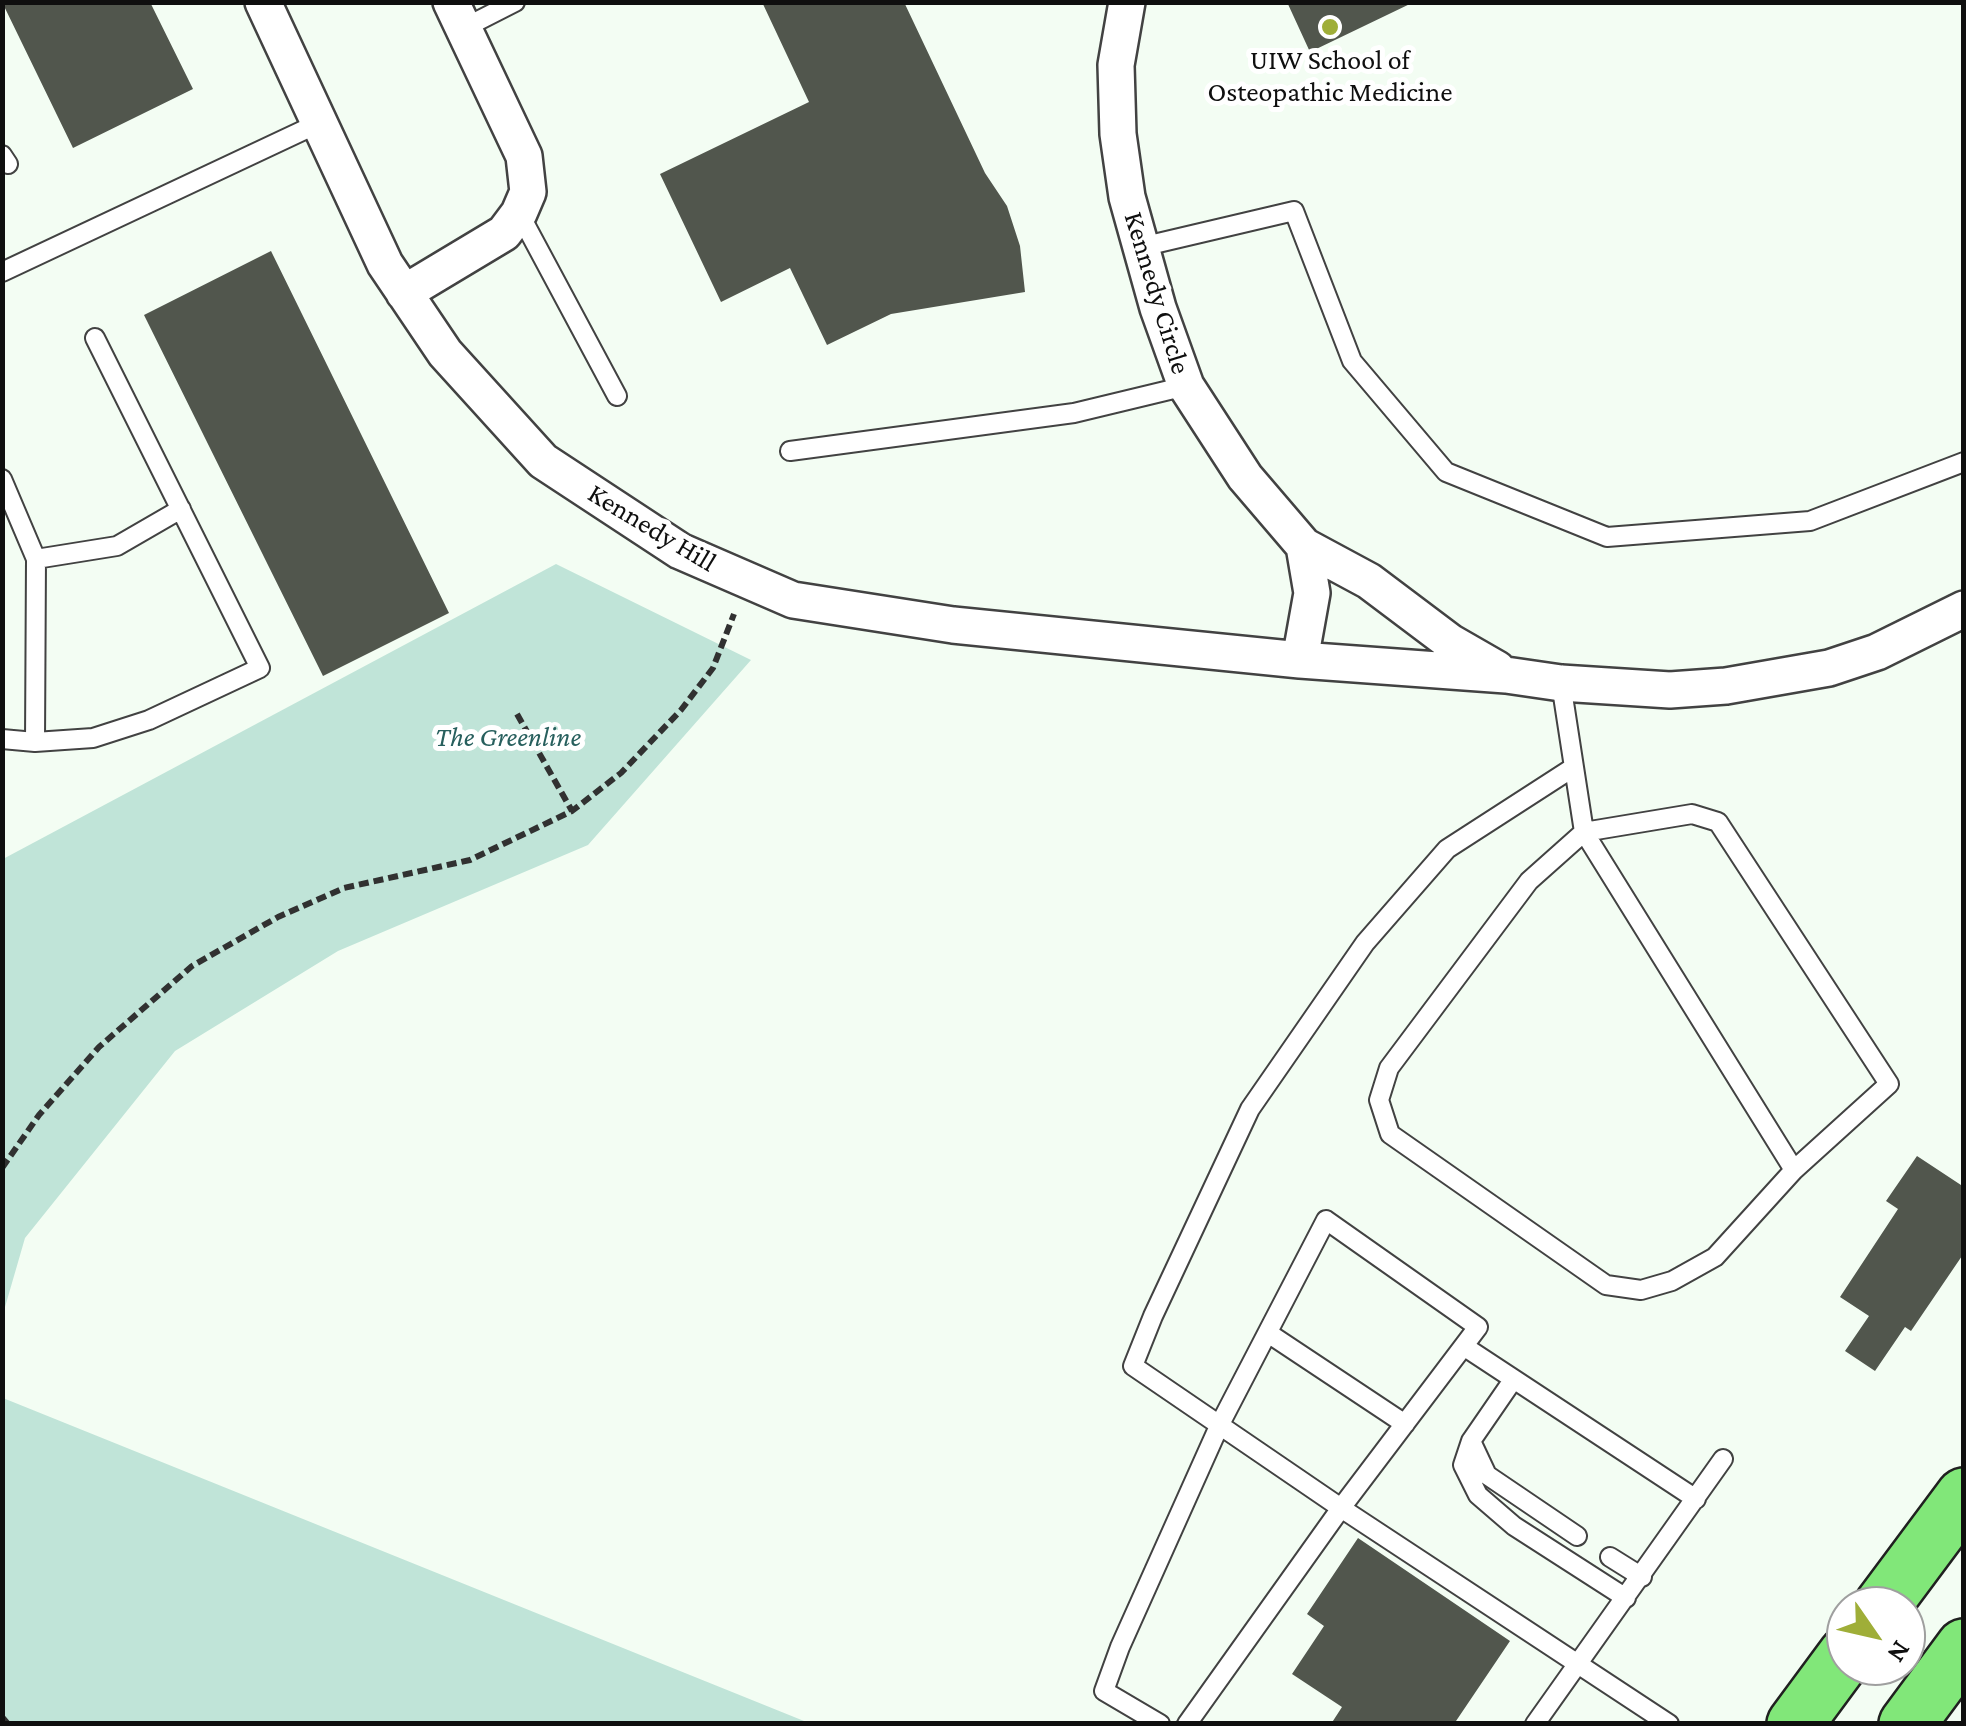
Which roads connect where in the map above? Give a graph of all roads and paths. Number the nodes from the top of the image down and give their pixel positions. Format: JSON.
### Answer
{"nodes":[{"id":1,"x":263,"y":2,"type":"edge"},
{"id":2,"x":516,"y":2,"type":"edge"},
{"id":3,"x":1127,"y":2,"type":"edge"},
{"id":4,"x":458,"y":16,"type":"edge"},
{"id":5,"x":319,"y":123,"type":"junction"},
{"id":6,"x":519,"y":212,"type":"junction"},
{"id":7,"x":1141,"y":247,"type":"junction"},
{"id":8,"x":2,"y":272,"type":"edge"},
{"id":9,"x":404,"y":294,"type":"junction"},
{"id":10,"x":95,"y":338,"type":"dead end"},
{"id":11,"x":1186,"y":386,"type":"junction"},
{"id":12,"x":617,"y":396,"type":"dead end"},
{"id":13,"x":790,"y":451,"type":"dead end"},
{"id":14,"x":1964,"y":462,"type":"edge"},
{"id":15,"x":2,"y":479,"type":"edge"},
{"id":16,"x":180,"y":509,"type":"junction"},
{"id":17,"x":1304,"y":546,"type":"junction"},
{"id":18,"x":36,"y":558,"type":"junction"},
{"id":19,"x":745,"y":580,"type":"junction"},
{"id":20,"x":1964,"y":609,"type":"edge"},
{"id":21,"x":1300,"y":660,"type":"junction"},
{"id":22,"x":1506,"y":674,"type":"junction"},
{"id":23,"x":1560,"y":684,"type":"junction"},
{"id":24,"x":517,"y":714,"type":"dead end"},
{"id":25,"x":2,"y":739,"type":"edge"},
{"id":26,"x":35,"y":742,"type":"junction"},
{"id":27,"x":1574,"y":767,"type":"junction"},
{"id":28,"x":572,"y":811,"type":"junction"},
{"id":29,"x":1584,"y":832,"type":"junction"},
{"id":30,"x":2,"y":1168,"type":"edge"},
{"id":31,"x":1794,"y":1170,"type":"junction"},
{"id":32,"x":1268,"y":1333,"type":"junction"},
{"id":33,"x":1465,"y":1347,"type":"junction"},
{"id":34,"x":1512,"y":1380,"type":"junction"},
{"id":35,"x":1220,"y":1424,"type":"junction"},
{"id":36,"x":1405,"y":1424,"type":"junction"},
{"id":37,"x":1472,"y":1441,"type":"junction"},
{"id":38,"x":1723,"y":1459,"type":"dead end"},
{"id":39,"x":1964,"y":1496,"type":"edge"},
{"id":40,"x":1696,"y":1499,"type":"junction"},
{"id":41,"x":1341,"y":1508,"type":"junction"},
{"id":42,"x":1576,"y":1536,"type":"dead end"},
{"id":43,"x":1610,"y":1556,"type":"dead end"},
{"id":44,"x":1642,"y":1577,"type":"junction"},
{"id":45,"x":1897,"y":1586,"type":"edge"},
{"id":46,"x":1626,"y":1598,"type":"junction"},
{"id":47,"x":1964,"y":1647,"type":"edge"},
{"id":48,"x":1580,"y":1664,"type":"junction"},
{"id":49,"x":1826,"y":1682,"type":"edge"},
{"id":50,"x":2,"y":1717,"type":"edge"},
{"id":51,"x":8,"y":1724,"type":"edge"},
{"id":52,"x":1160,"y":1724,"type":"edge"},
{"id":53,"x":1188,"y":1724,"type":"edge"},
{"id":54,"x":1535,"y":1724,"type":"edge"},
{"id":55,"x":1669,"y":1724,"type":"edge"},
{"id":56,"x":1795,"y":1724,"type":"edge"},
{"id":57,"x":1907,"y":1724,"type":"edge"}],
"edges":[{"from":1,"to":5,"type":"street","name":"Kennedy Hill"},
{"from":2,"to":4,"type":"lane"},
{"from":3,"to":7,"type":"street","name":"Kennedy Circle"},
{"from":4,"to":6,"type":"street"},
{"from":5,"to":8,"type":"lane"},
{"from":5,"to":9,"type":"street","name":"Kennedy Hill"},
{"from":6,"to":9,"type":"street"},
{"from":6,"to":12,"type":"lane"},
{"from":7,"to":11,"type":"street","name":"Kennedy Circle"},
{"from":7,"to":14,"type":"lane"},
{"from":9,"to":19,"type":"street","name":"Kennedy Hill"},
{"from":10,"to":16,"type":"lane"},
{"from":11,"to":13,"type":"lane"},
{"from":11,"to":17,"type":"street","name":"Kennedy Circle"},
{"from":15,"to":18,"type":"lane"},
{"from":16,"to":18,"type":"lane"},
{"from":16,"to":26,"type":"lane"},
{"from":17,"to":21,"type":"street"},
{"from":17,"to":22,"type":"street","name":"Kennedy Circle"},
{"from":18,"to":26,"type":"lane"},
{"from":19,"to":21,"type":"street","name":"Kennedy Hill"},
{"from":19,"to":28,"type":"path"},
{"from":20,"to":23,"type":"street","name":"Kennedy Circle"},
{"from":21,"to":22,"type":"street","name":"Kennedy Circle"},
{"from":22,"to":23,"type":"street","name":"Kennedy Circle"},
{"from":23,"to":27,"type":"lane"},
{"from":24,"to":28,"type":"path"},
{"from":25,"to":26,"type":"lane"},
{"from":27,"to":29,"type":"lane"},
{"from":27,"to":35,"type":"lane"},
{"from":28,"to":30,"type":"path"},
{"from":29,"to":31,"type":"lane"},
{"from":29,"to":31,"type":"lane"},
{"from":29,"to":31,"type":"lane"},
{"from":32,"to":33,"type":"lane"},
{"from":32,"to":35,"type":"lane"},
{"from":32,"to":36,"type":"lane"},
{"from":33,"to":34,"type":"lane"},
{"from":33,"to":36,"type":"lane"},
{"from":34,"to":37,"type":"lane"},
{"from":34,"to":40,"type":"lane"},
{"from":35,"to":41,"type":"lane"},
{"from":35,"to":52,"type":"lane"},
{"from":36,"to":41,"type":"lane"},
{"from":37,"to":42,"type":"lane"},
{"from":37,"to":46,"type":"lane"},
{"from":38,"to":40,"type":"lane"},
{"from":39,"to":45,"type":"main road"},
{"from":40,"to":44,"type":"lane"},
{"from":41,"to":48,"type":"lane"},
{"from":41,"to":53,"type":"lane"},
{"from":43,"to":44,"type":"lane"},
{"from":44,"to":46,"type":"lane"},
{"from":46,"to":48,"type":"lane"},
{"from":47,"to":57,"type":"main road"},
{"from":48,"to":54,"type":"lane"},
{"from":48,"to":55,"type":"lane"},
{"from":49,"to":56,"type":"main road"},
{"from":50,"to":51,"type":"path"}]}
